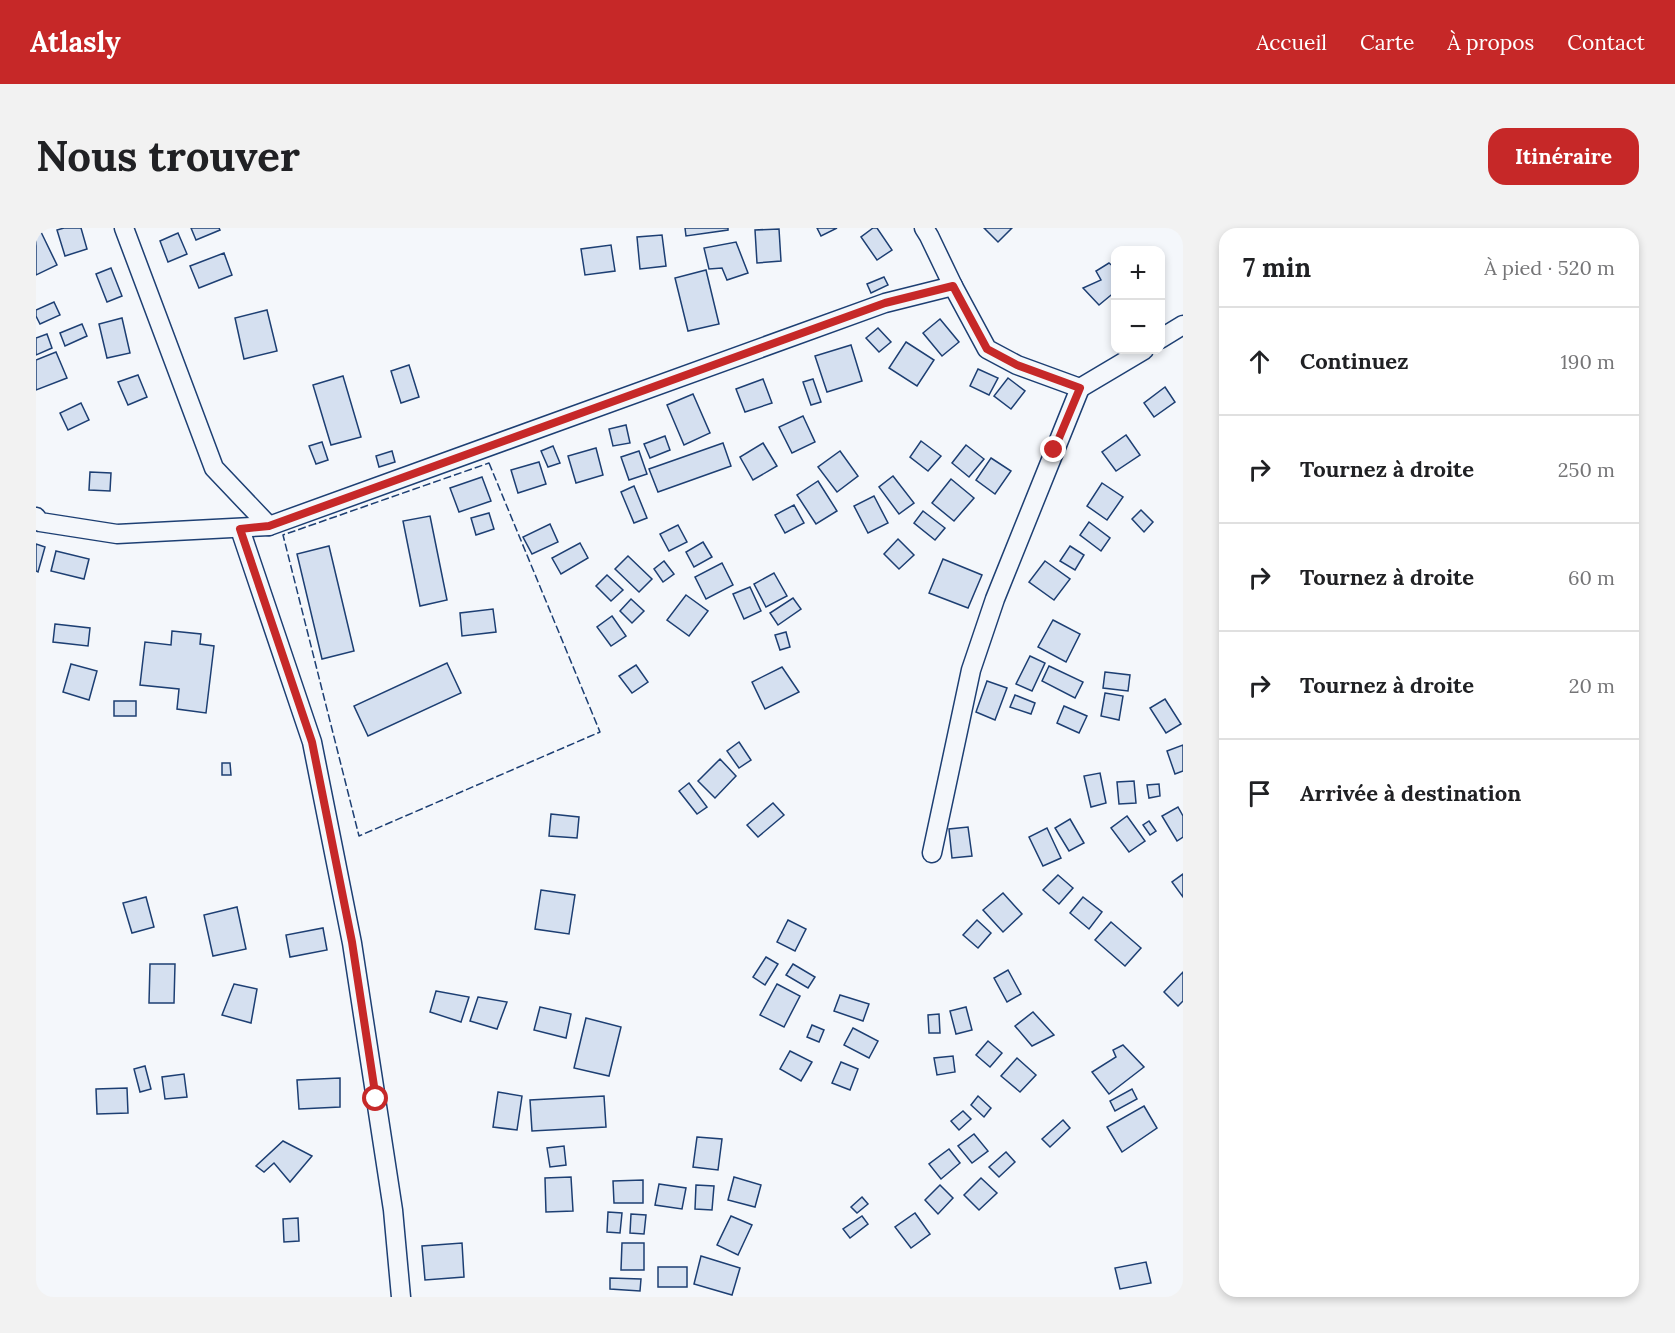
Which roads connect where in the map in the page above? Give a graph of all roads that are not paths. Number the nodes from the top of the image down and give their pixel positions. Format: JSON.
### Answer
{"nodes":[{"id":1,"x":124,"y":228,"type":"edge"},
{"id":2,"x":924,"y":228,"type":"edge"},
{"id":3,"x":953,"y":286,"type":"junction"},
{"id":4,"x":1183,"y":325,"type":"edge"},
{"id":5,"x":1165,"y":336,"type":"edge"},
{"id":6,"x":1137,"y":354,"type":"edge"},
{"id":7,"x":1080,"y":388,"type":"junction"},
{"id":8,"x":36,"y":517,"type":"edge"},
{"id":9,"x":269,"y":526,"type":"junction"},
{"id":10,"x":240,"y":529,"type":"junction"},
{"id":11,"x":932,"y":853,"type":"dead end"},
{"id":12,"x":401,"y":1297,"type":"edge"}],
"edges":[{"from":1,"to":9,"type":"street"},
{"from":2,"to":3,"type":"street"},
{"from":3,"to":7,"type":"street"},
{"from":3,"to":9,"type":"street"},
{"from":4,"to":5,"type":"street"},
{"from":6,"to":7,"type":"street"},
{"from":7,"to":11,"type":"street"},
{"from":8,"to":10,"type":"street"},
{"from":9,"to":10,"type":"street"},
{"from":10,"to":12,"type":"street"}]}
